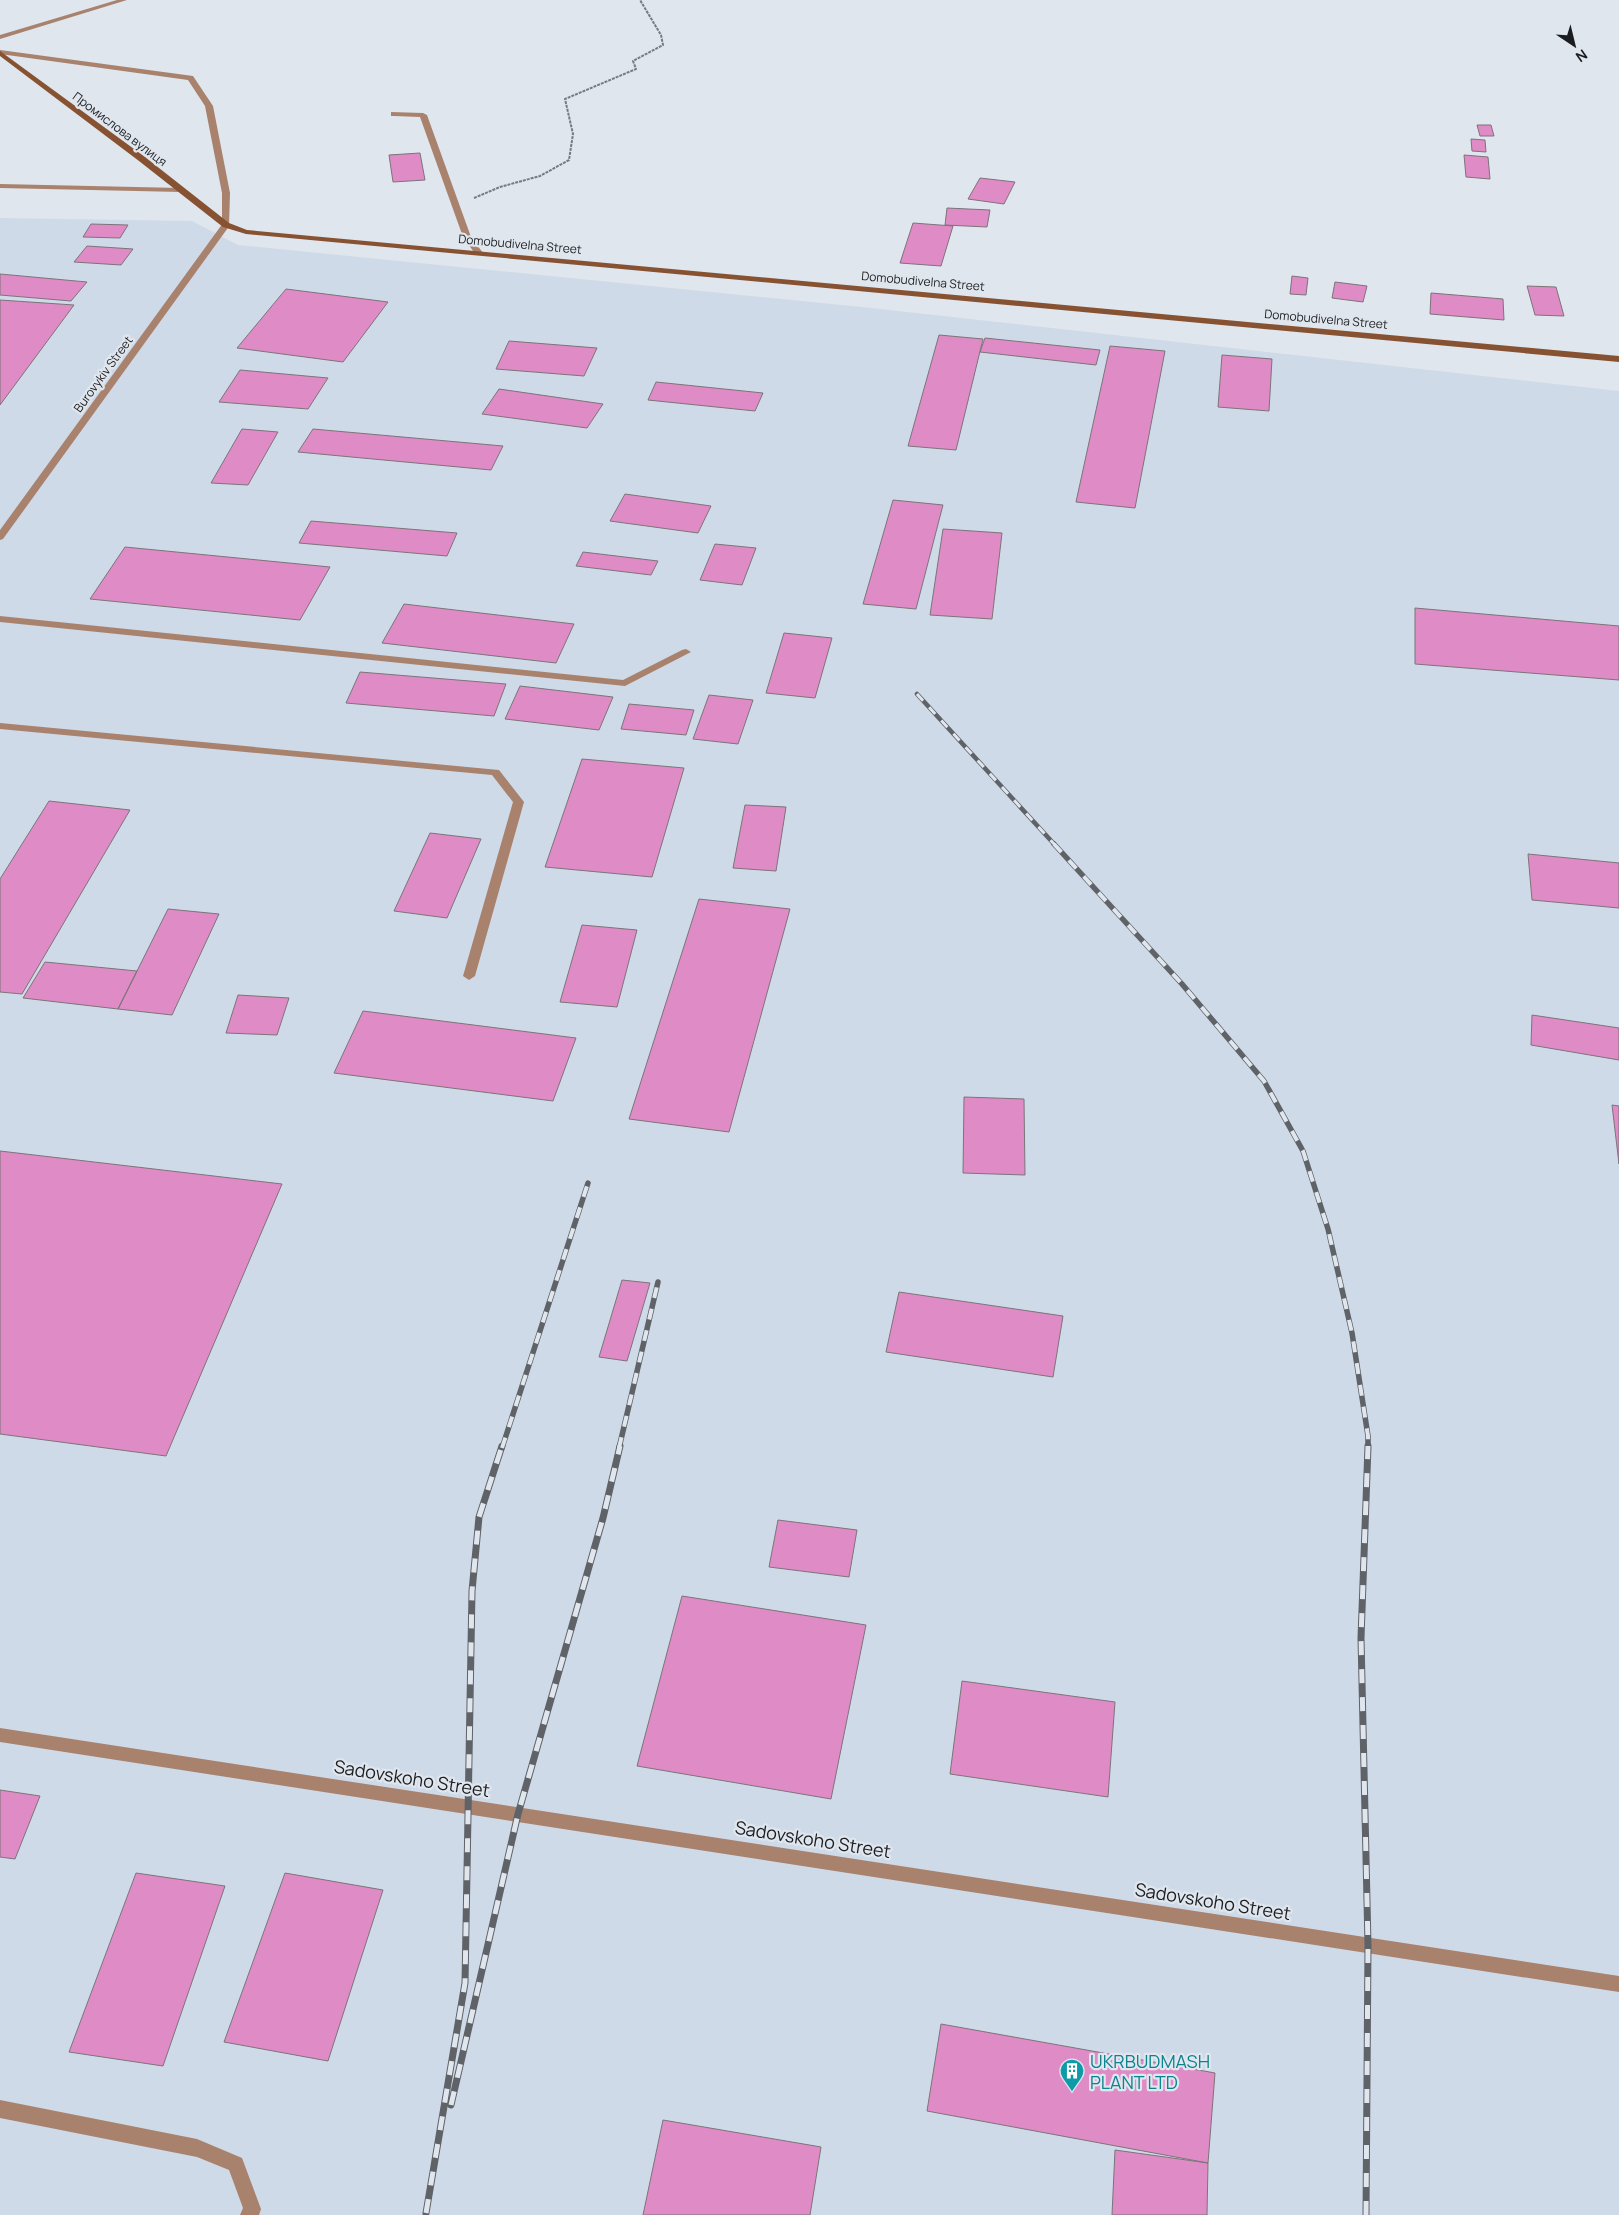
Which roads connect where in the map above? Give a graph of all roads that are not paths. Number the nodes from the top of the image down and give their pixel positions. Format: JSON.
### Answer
{"nodes":[{"id":1,"x":124,"y":0,"type":"edge"},
{"id":2,"x":0,"y":37,"type":"edge"},
{"id":3,"x":0,"y":52,"type":"edge"},
{"id":4,"x":394,"y":114,"type":"dead end"},
{"id":5,"x":0,"y":186,"type":"edge"},
{"id":6,"x":181,"y":190,"type":"junction"},
{"id":7,"x":226,"y":225,"type":"junction"},
{"id":8,"x":479,"y":253,"type":"junction"},
{"id":9,"x":1619,"y":358,"type":"edge"},
{"id":10,"x":0,"y":536,"type":"edge"},
{"id":11,"x":0,"y":619,"type":"edge"},
{"id":12,"x":686,"y":652,"type":"dead end"},
{"id":13,"x":0,"y":726,"type":"edge"},
{"id":14,"x":469,"y":976,"type":"dead end"},
{"id":15,"x":0,"y":1735,"type":"edge"},
{"id":16,"x":1619,"y":1984,"type":"edge"},
{"id":17,"x":0,"y":2109,"type":"edge"},
{"id":18,"x":250,"y":2215,"type":"edge"}],
"edges":[{"from":1,"to":2,"type":"street"},
{"from":3,"to":6,"type":"street","name":"Промислова вулиця"},
{"from":3,"to":7,"type":"street"},
{"from":4,"to":8,"type":"street"},
{"from":5,"to":6,"type":"street"},
{"from":6,"to":7,"type":"street","name":"Промислова вулиця"},
{"from":7,"to":8,"type":"street","name":"Domobudivelna Street"},
{"from":7,"to":10,"type":"street","name":"Burovykiv Street"},
{"from":8,"to":9,"type":"street","name":"Domobudivelna Street"},
{"from":11,"to":12,"type":"street"},
{"from":13,"to":14,"type":"street"},
{"from":15,"to":16,"type":"street","name":"Sadovskoho Street"},
{"from":17,"to":18,"type":"street"}]}
